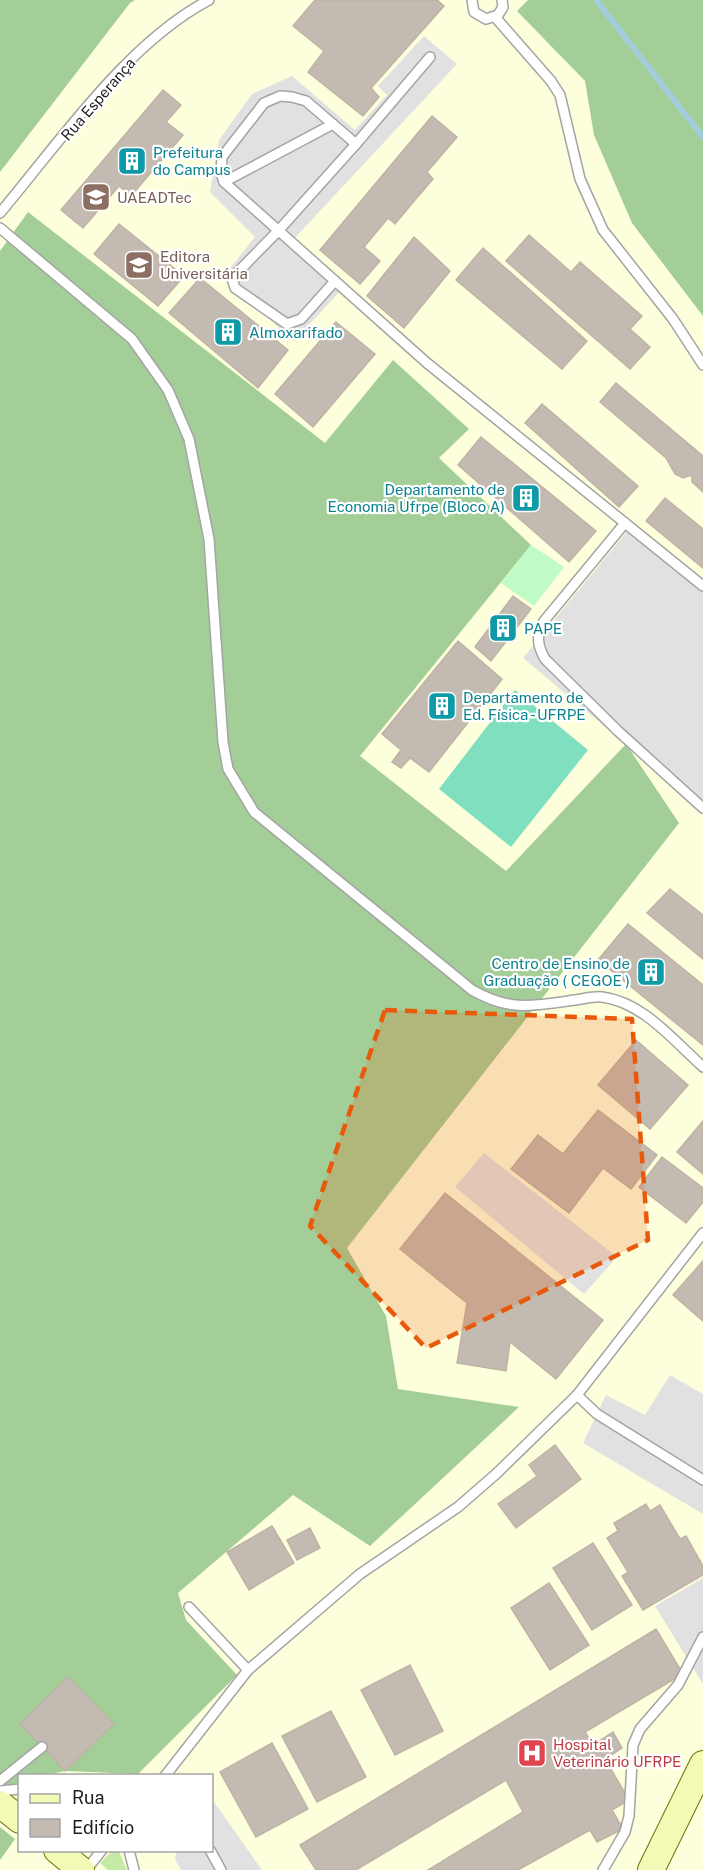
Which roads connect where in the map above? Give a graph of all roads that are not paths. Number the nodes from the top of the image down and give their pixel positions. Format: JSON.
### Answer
{"nodes":[{"id":1,"x":208,"y":0,"type":"edge"},
{"id":2,"x":464,"y":0,"type":"edge"},
{"id":3,"x":505,"y":0,"type":"edge"},
{"id":4,"x":472,"y":4,"type":"edge"},
{"id":5,"x":498,"y":14,"type":"junction"},
{"id":6,"x":430,"y":57,"type":"dead end"},
{"id":7,"x":333,"y":124,"type":"junction"},
{"id":8,"x":356,"y":144,"type":"junction"},
{"id":9,"x":224,"y":182,"type":"junction"},
{"id":10,"x":0,"y":213,"type":"edge"},
{"id":11,"x":0,"y":228,"type":"edge"},
{"id":12,"x":279,"y":230,"type":"junction"},
{"id":13,"x":335,"y":281,"type":"junction"},
{"id":14,"x":703,"y":365,"type":"edge"},
{"id":15,"x":625,"y":524,"type":"junction"},
{"id":16,"x":703,"y":586,"type":"edge"},
{"id":17,"x":703,"y":808,"type":"edge"},
{"id":18,"x":703,"y":1067,"type":"edge"},
{"id":19,"x":703,"y":1233,"type":"edge"},
{"id":20,"x":577,"y":1395,"type":"junction"},
{"id":21,"x":703,"y":1480,"type":"edge"},
{"id":22,"x":189,"y":1607,"type":"dead end"},
{"id":23,"x":703,"y":1637,"type":"edge"},
{"id":24,"x":248,"y":1670,"type":"junction"},
{"id":25,"x":42,"y":1747,"type":"dead end"},
{"id":26,"x":703,"y":1764,"type":"edge"},
{"id":27,"x":167,"y":1774,"type":"edge"},
{"id":28,"x":0,"y":1781,"type":"edge"},
{"id":29,"x":18,"y":1789,"type":"edge"},
{"id":30,"x":0,"y":1791,"type":"edge"},
{"id":31,"x":0,"y":1804,"type":"edge"},
{"id":32,"x":18,"y":1818,"type":"edge"},
{"id":33,"x":60,"y":1852,"type":"edge"},
{"id":34,"x":101,"y":1852,"type":"edge"},
{"id":35,"x":129,"y":1852,"type":"edge"},
{"id":36,"x":211,"y":1852,"type":"edge"},
{"id":37,"x":81,"y":1870,"type":"edge"},
{"id":38,"x":86,"y":1870,"type":"edge"},
{"id":39,"x":134,"y":1870,"type":"edge"},
{"id":40,"x":221,"y":1870,"type":"edge"},
{"id":41,"x":603,"y":1870,"type":"edge"},
{"id":42,"x":651,"y":1870,"type":"edge"}],
"edges":[{"from":1,"to":10,"type":"lane","name":"Rua Esperança"},
{"from":2,"to":4,"type":"lane"},
{"from":3,"to":5,"type":"lane"},
{"from":4,"to":5,"type":"lane"},
{"from":5,"to":14,"type":"lane"},
{"from":6,"to":8,"type":"lane"},
{"from":7,"to":8,"type":"lane"},
{"from":7,"to":9,"type":"lane"},
{"from":7,"to":9,"type":"lane"},
{"from":8,"to":12,"type":"lane"},
{"from":9,"to":12,"type":"lane"},
{"from":11,"to":18,"type":"lane"},
{"from":12,"to":13,"type":"lane"},
{"from":12,"to":13,"type":"lane"},
{"from":13,"to":15,"type":"lane"},
{"from":15,"to":16,"type":"lane"},
{"from":15,"to":17,"type":"lane"},
{"from":19,"to":20,"type":"lane"},
{"from":20,"to":21,"type":"lane"},
{"from":20,"to":24,"type":"lane"},
{"from":22,"to":24,"type":"lane"},
{"from":23,"to":41,"type":"lane"},
{"from":24,"to":27,"type":"lane"},
{"from":25,"to":28,"type":"lane"},
{"from":26,"to":42,"type":"main road"},
{"from":29,"to":30,"type":"lane"},
{"from":31,"to":32,"type":"main road"},
{"from":33,"to":37,"type":"main road"},
{"from":34,"to":38,"type":"lane"},
{"from":35,"to":39,"type":"lane"},
{"from":36,"to":40,"type":"lane"}]}
